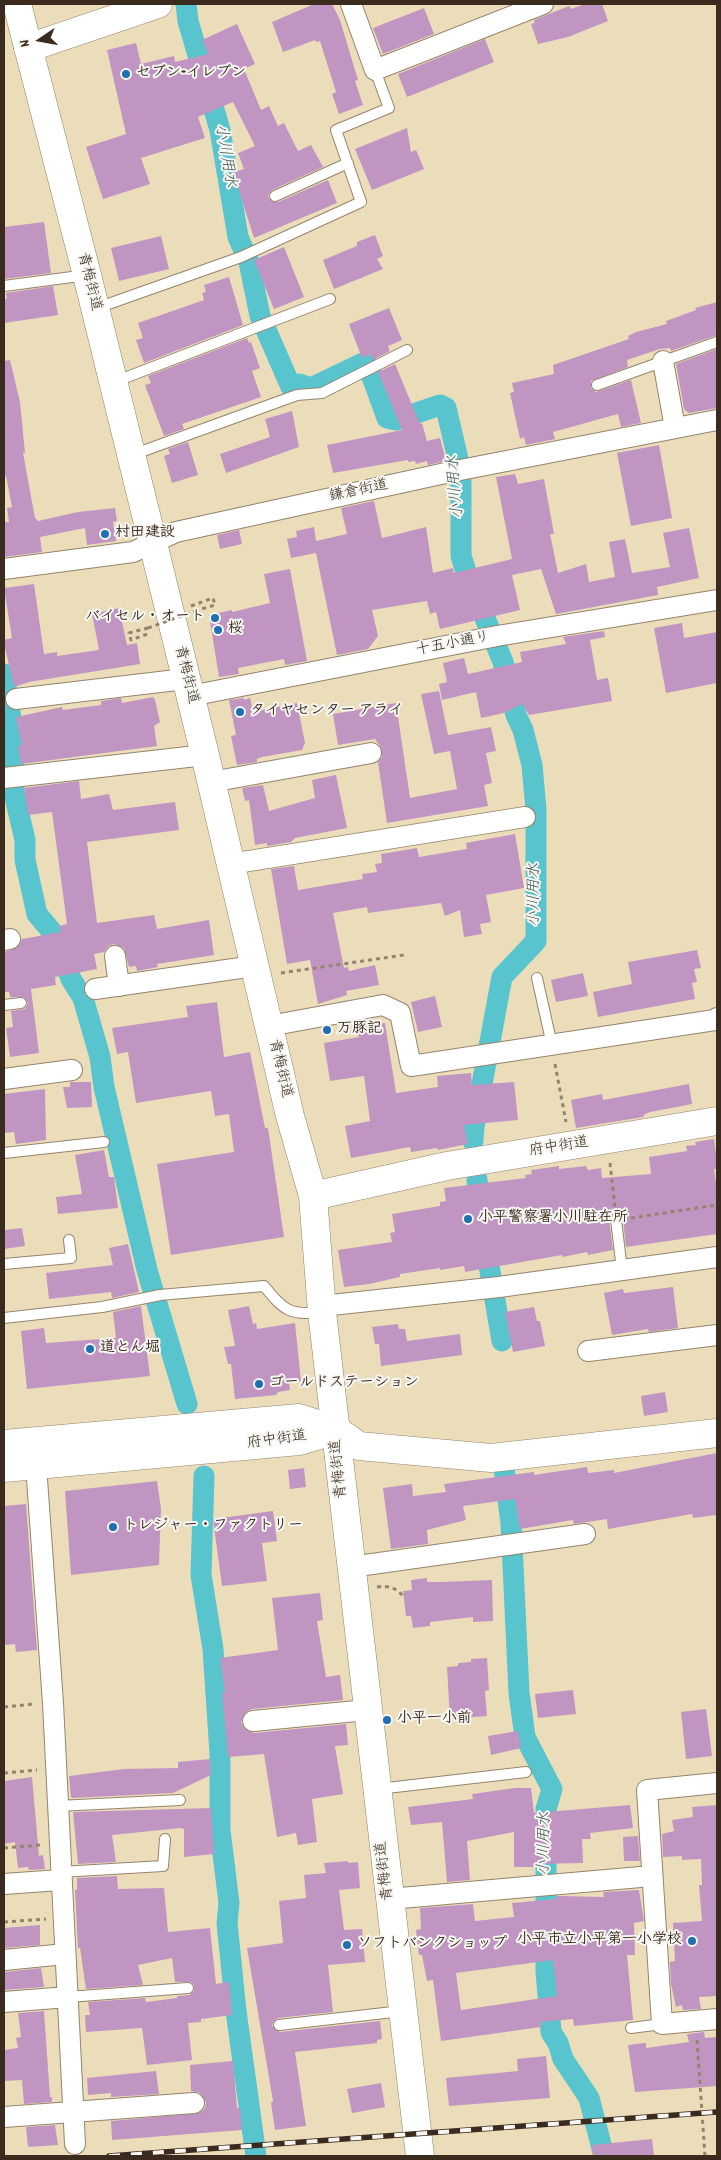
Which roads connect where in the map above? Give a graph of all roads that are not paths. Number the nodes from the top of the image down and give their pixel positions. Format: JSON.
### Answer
{"nodes":[{"id":1,"x":17,"y":4,"type":"edge"},
{"id":2,"x":158,"y":4,"type":"edge"},
{"id":3,"x":351,"y":4,"type":"edge"},
{"id":4,"x":543,"y":4,"type":"edge"},
{"id":5,"x":28,"y":48,"type":"junction"},
{"id":6,"x":375,"y":70,"type":"junction"},
{"id":7,"x":348,"y":163,"type":"junction"},
{"id":8,"x":274,"y":196,"type":"dead end"},
{"id":9,"x":87,"y":275,"type":"junction"},
{"id":10,"x":4,"y":286,"type":"edge"},
{"id":11,"x":330,"y":299,"type":"dead end"},
{"id":12,"x":95,"y":308,"type":"junction"},
{"id":13,"x":717,"y":342,"type":"edge"},
{"id":14,"x":407,"y":350,"type":"dead end"},
{"id":15,"x":663,"y":361,"type":"junction"},
{"id":16,"x":113,"y":382,"type":"junction"},
{"id":17,"x":596,"y":385,"type":"dead end"},
{"id":18,"x":717,"y":420,"type":"edge"},
{"id":19,"x":675,"y":428,"type":"junction"},
{"id":20,"x":131,"y":455,"type":"junction"},
{"id":21,"x":152,"y":543,"type":"junction"},
{"id":22,"x":4,"y":569,"type":"edge"},
{"id":23,"x":717,"y":600,"type":"edge"},
{"id":24,"x":188,"y":688,"type":"junction"},
{"id":25,"x":16,"y":699,"type":"dead end"},
{"id":26,"x":371,"y":753,"type":"dead end"},
{"id":27,"x":205,"y":755,"type":"junction"},
{"id":28,"x":12,"y":777,"type":"edge"},
{"id":29,"x":211,"y":782,"type":"junction"},
{"id":30,"x":525,"y":817,"type":"dead end"},
{"id":31,"x":230,"y":864,"type":"junction"},
{"id":32,"x":115,"y":956,"type":"dead end"},
{"id":33,"x":267,"y":969,"type":"junction"},
{"id":34,"x":537,"y":978,"type":"dead end"},
{"id":35,"x":119,"y":986,"type":"junction"},
{"id":36,"x":95,"y":990,"type":"dead end"},
{"id":37,"x":21,"y":1003,"type":"dead end"},
{"id":38,"x":4,"y":1005,"type":"edge"},
{"id":39,"x":717,"y":1018,"type":"edge"},
{"id":40,"x":269,"y":1026,"type":"junction"},
{"id":41,"x":552,"y":1045,"type":"junction"},
{"id":42,"x":72,"y":1070,"type":"dead end"},
{"id":43,"x":4,"y":1079,"type":"edge"},
{"id":44,"x":717,"y":1121,"type":"edge"},
{"id":45,"x":104,"y":1142,"type":"dead end"},
{"id":46,"x":4,"y":1153,"type":"edge"},
{"id":47,"x":313,"y":1196,"type":"junction"},
{"id":48,"x":616,"y":1220,"type":"road end"},
{"id":49,"x":69,"y":1240,"type":"dead end"},
{"id":50,"x":717,"y":1257,"type":"edge"},
{"id":51,"x":4,"y":1264,"type":"edge"},
{"id":52,"x":622,"y":1270,"type":"junction"},
{"id":53,"x":322,"y":1309,"type":"junction"},
{"id":54,"x":4,"y":1318,"type":"edge"},
{"id":55,"x":717,"y":1334,"type":"edge"},
{"id":56,"x":588,"y":1351,"type":"dead end"},
{"id":57,"x":336,"y":1430,"type":"junction"},
{"id":58,"x":717,"y":1433,"type":"edge"},
{"id":59,"x":4,"y":1444,"type":"edge"},
{"id":60,"x":36,"y":1465,"type":"junction"},
{"id":61,"x":4,"y":1468,"type":"edge"},
{"id":62,"x":585,"y":1534,"type":"dead end"},
{"id":63,"x":351,"y":1568,"type":"junction"},
{"id":64,"x":368,"y":1710,"type":"junction"},
{"id":65,"x":253,"y":1722,"type":"dead end"},
{"id":66,"x":526,"y":1772,"type":"dead end"},
{"id":67,"x":717,"y":1782,"type":"edge"},
{"id":68,"x":376,"y":1789,"type":"junction"},
{"id":69,"x":180,"y":1800,"type":"dead end"},
{"id":70,"x":57,"y":1806,"type":"junction"},
{"id":71,"x":165,"y":1839,"type":"dead end"},
{"id":72,"x":60,"y":1876,"type":"junction"},
{"id":73,"x":652,"y":1876,"type":"junction"},
{"id":74,"x":4,"y":1884,"type":"edge"},
{"id":75,"x":389,"y":1899,"type":"junction"},
{"id":76,"x":65,"y":1954,"type":"junction"},
{"id":77,"x":4,"y":1960,"type":"edge"},
{"id":78,"x":188,"y":1988,"type":"dead end"},
{"id":79,"x":68,"y":1997,"type":"junction"},
{"id":80,"x":4,"y":2002,"type":"edge"},
{"id":81,"x":402,"y":2011,"type":"junction"},
{"id":82,"x":717,"y":2019,"type":"edge"},
{"id":83,"x":662,"y":2024,"type":"junction"},
{"id":84,"x":279,"y":2025,"type":"dead end"},
{"id":85,"x":631,"y":2028,"type":"dead end"},
{"id":86,"x":194,"y":2102,"type":"dead end"},
{"id":87,"x":74,"y":2112,"type":"junction"},
{"id":88,"x":4,"y":2117,"type":"edge"},
{"id":89,"x":75,"y":2150,"type":"edge"},
{"id":90,"x":420,"y":2156,"type":"edge"}],
"edges":[{"from":1,"to":5,"type":"main road","name":"青梅街道"},
{"from":2,"to":5,"type":"main road"},
{"from":3,"to":6,"type":"street"},
{"from":4,"to":6,"type":"street"},
{"from":5,"to":9,"type":"main road","name":"青梅街道"},
{"from":6,"to":7,"type":"lane"},
{"from":7,"to":8,"type":"lane"},
{"from":7,"to":12,"type":"lane"},
{"from":9,"to":10,"type":"lane"},
{"from":9,"to":12,"type":"main road","name":"青梅街道"},
{"from":11,"to":16,"type":"lane"},
{"from":12,"to":16,"type":"main road","name":"青梅街道"},
{"from":13,"to":15,"type":"lane"},
{"from":14,"to":20,"type":"lane"},
{"from":15,"to":17,"type":"lane"},
{"from":15,"to":19,"type":"street"},
{"from":16,"to":20,"type":"main road","name":"青梅街道"},
{"from":18,"to":19,"type":"street","name":"鎌倉街道"},
{"from":19,"to":21,"type":"street","name":"鎌倉街道"},
{"from":20,"to":21,"type":"main road","name":"青梅街道"},
{"from":21,"to":22,"type":"street","name":"鎌倉街道"},
{"from":21,"to":24,"type":"main road","name":"青梅街道"},
{"from":23,"to":24,"type":"street","name":"十五小通り"},
{"from":24,"to":25,"type":"street","name":"十五小通り"},
{"from":24,"to":27,"type":"main road","name":"青梅街道"},
{"from":26,"to":29,"type":"street"},
{"from":27,"to":28,"type":"street"},
{"from":27,"to":29,"type":"main road","name":"青梅街道"},
{"from":29,"to":31,"type":"main road","name":"青梅街道"},
{"from":30,"to":31,"type":"street"},
{"from":31,"to":33,"type":"main road","name":"青梅街道"},
{"from":32,"to":35,"type":"street"},
{"from":33,"to":35,"type":"street"},
{"from":33,"to":40,"type":"main road","name":"青梅街道"},
{"from":34,"to":41,"type":"lane"},
{"from":35,"to":36,"type":"street"},
{"from":37,"to":38,"type":"lane"},
{"from":39,"to":41,"type":"street"},
{"from":40,"to":41,"type":"street"},
{"from":40,"to":47,"type":"main road","name":"青梅街道"},
{"from":42,"to":43,"type":"street"},
{"from":44,"to":47,"type":"main road","name":"府中街道"},
{"from":45,"to":46,"type":"lane"},
{"from":47,"to":53,"type":"main road","name":"青梅街道"},
{"from":48,"to":52,"type":"lane"},
{"from":49,"to":51,"type":"lane"},
{"from":50,"to":52,"type":"street"},
{"from":52,"to":53,"type":"street"},
{"from":53,"to":54,"type":"lane"},
{"from":53,"to":57,"type":"main road","name":"青梅街道"},
{"from":55,"to":56,"type":"street"},
{"from":57,"to":58,"type":"main road"},
{"from":57,"to":59,"type":"main road","name":"府中街道"},
{"from":57,"to":60,"type":"main road","name":"府中街道"},
{"from":57,"to":63,"type":"main road","name":"青梅街道"},
{"from":60,"to":61,"type":"main road","name":"府中街道"},
{"from":60,"to":70,"type":"street"},
{"from":62,"to":63,"type":"street"},
{"from":63,"to":64,"type":"main road","name":"青梅街道"},
{"from":64,"to":65,"type":"street"},
{"from":64,"to":68,"type":"main road","name":"青梅街道"},
{"from":66,"to":68,"type":"lane"},
{"from":67,"to":73,"type":"street"},
{"from":68,"to":75,"type":"main road","name":"青梅街道"},
{"from":69,"to":70,"type":"lane"},
{"from":70,"to":72,"type":"street"},
{"from":71,"to":72,"type":"lane"},
{"from":72,"to":74,"type":"street"},
{"from":72,"to":76,"type":"street"},
{"from":73,"to":75,"type":"street"},
{"from":73,"to":83,"type":"street"},
{"from":75,"to":81,"type":"main road","name":"青梅街道"},
{"from":76,"to":77,"type":"street"},
{"from":76,"to":79,"type":"street"},
{"from":78,"to":79,"type":"lane"},
{"from":79,"to":80,"type":"street"},
{"from":79,"to":87,"type":"street"},
{"from":81,"to":84,"type":"lane"},
{"from":81,"to":90,"type":"main road","name":"青梅街道"},
{"from":82,"to":83,"type":"street"},
{"from":83,"to":85,"type":"lane"},
{"from":86,"to":87,"type":"street"},
{"from":87,"to":88,"type":"street"},
{"from":87,"to":89,"type":"street"}]}
